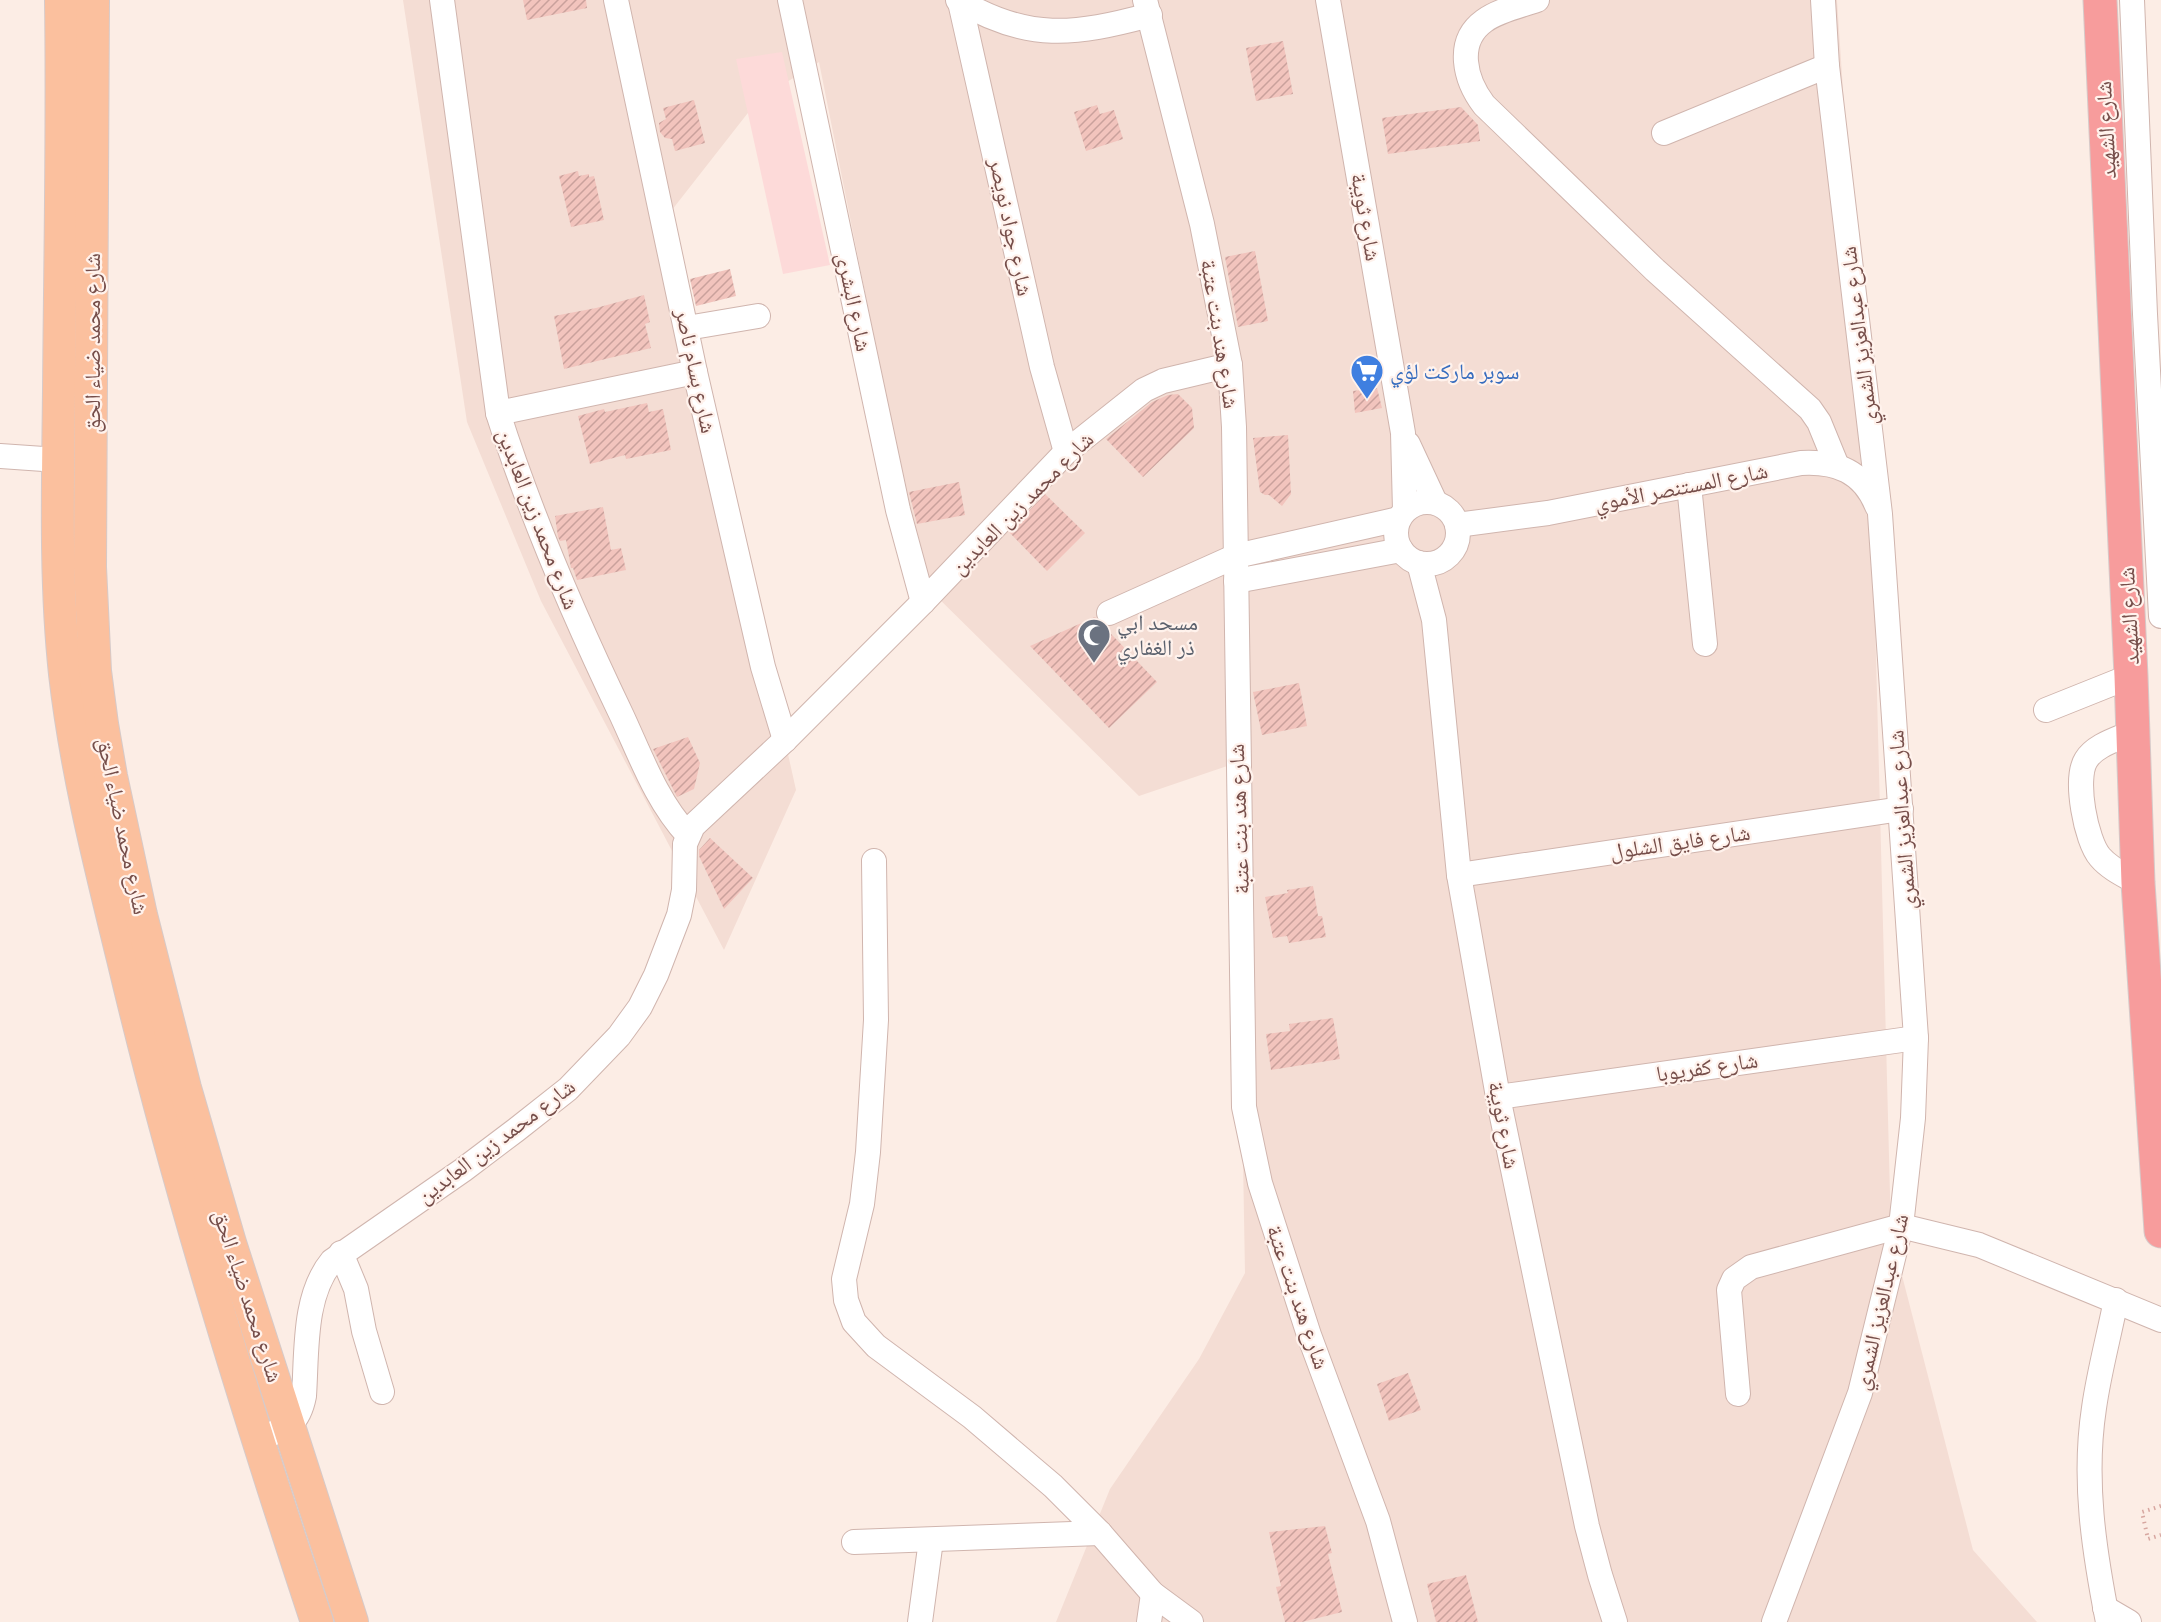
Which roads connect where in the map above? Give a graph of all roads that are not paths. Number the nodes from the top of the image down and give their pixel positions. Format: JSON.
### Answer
{"nodes":[{"id":1,"x":61,"y":0,"type":"edge"},
{"id":2,"x":93,"y":0,"type":"edge"},
{"id":3,"x":442,"y":0,"type":"edge"},
{"id":4,"x":616,"y":0,"type":"edge"},
{"id":5,"x":790,"y":0,"type":"edge"},
{"id":6,"x":1328,"y":0,"type":"edge"},
{"id":7,"x":1537,"y":0,"type":"edge"},
{"id":8,"x":1823,"y":0,"type":"edge"},
{"id":9,"x":2100,"y":0,"type":"edge"},
{"id":10,"x":2132,"y":0,"type":"edge"},
{"id":11,"x":2144,"y":0,"type":"edge"},
{"id":12,"x":959,"y":1,"type":"edge"},
{"id":13,"x":1148,"y":8,"type":"edge"},
{"id":14,"x":1827,"y":66,"type":"junction"},
{"id":15,"x":1664,"y":133,"type":"dead end"},
{"id":16,"x":758,"y":316,"type":"dead end"},
{"id":17,"x":687,"y":328,"type":"junction"},
{"id":18,"x":1230,"y":365,"type":"junction"},
{"id":19,"x":695,"y":372,"type":"junction"},
{"id":20,"x":2161,"y":394,"type":"edge"},
{"id":21,"x":498,"y":413,"type":"junction"},
{"id":22,"x":1403,"y":433,"type":"junction"},
{"id":23,"x":1066,"y":452,"type":"junction"},
{"id":24,"x":0,"y":456,"type":"edge"},
{"id":25,"x":58,"y":460,"type":"junction"},
{"id":26,"x":1837,"y":466,"type":"junction"},
{"id":27,"x":1689,"y":485,"type":"junction"},
{"id":28,"x":1435,"y":502,"type":"junction"},
{"id":29,"x":1880,"y":514,"type":"junction"},
{"id":30,"x":1402,"y":515,"type":"junction"},
{"id":31,"x":1457,"y":525,"type":"junction"},
{"id":32,"x":1449,"y":555,"type":"junction"},
{"id":33,"x":1236,"y":556,"type":"junction"},
{"id":34,"x":1410,"y":557,"type":"junction"},
{"id":35,"x":1236,"y":581,"type":"junction"},
{"id":36,"x":923,"y":602,"type":"junction"},
{"id":37,"x":1109,"y":613,"type":"dead end"},
{"id":38,"x":2161,"y":616,"type":"edge"},
{"id":39,"x":1434,"y":620,"type":"junction"},
{"id":40,"x":1705,"y":644,"type":"dead end"},
{"id":41,"x":2131,"y":676,"type":"junction"},
{"id":42,"x":2046,"y":710,"type":"dead end"},
{"id":43,"x":2133,"y":732,"type":"junction"},
{"id":44,"x":784,"y":740,"type":"junction"},
{"id":45,"x":1901,"y":809,"type":"junction"},
{"id":46,"x":688,"y":835,"type":"junction"},
{"id":47,"x":874,"y":861,"type":"dead end"},
{"id":48,"x":1459,"y":875,"type":"junction"},
{"id":49,"x":2138,"y":883,"type":"junction"},
{"id":50,"x":1916,"y":1038,"type":"junction"},
{"id":51,"x":1498,"y":1097,"type":"junction"},
{"id":52,"x":1901,"y":1226,"type":"junction"},
{"id":53,"x":2161,"y":1231,"type":"edge"},
{"id":54,"x":341,"y":1253,"type":"junction"},
{"id":55,"x":2116,"y":1300,"type":"junction"},
{"id":56,"x":2161,"y":1320,"type":"edge"},
{"id":57,"x":382,"y":1392,"type":"dead end"},
{"id":58,"x":1738,"y":1394,"type":"dead end"},
{"id":59,"x":289,"y":1427,"type":"junction"},
{"id":60,"x":258,"y":1439,"type":"junction"},
{"id":61,"x":1100,"y":1533,"type":"junction"},
{"id":62,"x":931,"y":1540,"type":"junction"},
{"id":63,"x":854,"y":1542,"type":"dead end"},
{"id":64,"x":1153,"y":1594,"type":"junction"},
{"id":65,"x":350,"y":1615,"type":"edge"},
{"id":66,"x":2107,"y":1615,"type":"edge"},
{"id":67,"x":317,"y":1620,"type":"edge"},
{"id":68,"x":920,"y":1622,"type":"edge"},
{"id":69,"x":1149,"y":1622,"type":"edge"},
{"id":70,"x":1191,"y":1622,"type":"edge"},
{"id":71,"x":1405,"y":1622,"type":"edge"},
{"id":72,"x":1615,"y":1622,"type":"edge"},
{"id":73,"x":1774,"y":1622,"type":"edge"},
{"id":74,"x":2129,"y":1622,"type":"edge"}],
"edges":[{"from":1,"to":25,"type":"main road","name":"شارع محمد ضياء الحق"},
{"from":2,"to":59,"type":"main road","name":"شارع محمد ضياء الحق"},
{"from":3,"to":21,"type":"street","name":"شارع محمد زين العابدين"},
{"from":4,"to":17,"type":"street","name":"شارع بسام ناصر"},
{"from":5,"to":36,"type":"street","name":"شارع البشرى"},
{"from":6,"to":22,"type":"street","name":"شارع ثويبة"},
{"from":7,"to":26,"type":"street"},
{"from":8,"to":14,"type":"street","name":"شارع عبدالعزيز الشمري"},
{"from":9,"to":41,"type":"highway","name":"شارع الشهيد"},
{"from":10,"to":38,"type":"street"},
{"from":11,"to":20,"type":"street"},
{"from":12,"to":13,"type":"street"},
{"from":12,"to":23,"type":"street","name":"شارع جواد نويصر"},
{"from":13,"to":18,"type":"street","name":"شارع هند بنت عتبة"},
{"from":14,"to":15,"type":"street"},
{"from":14,"to":29,"type":"street","name":"شارع عبدالعزيز الشمري"},
{"from":16,"to":17,"type":"street"},
{"from":17,"to":19,"type":"street","name":"شارع بسام ناصر"},
{"from":18,"to":23,"type":"street","name":"شارع محمد زين العابدين"},
{"from":18,"to":33,"type":"street","name":"شارع هند بنت عتبة"},
{"from":19,"to":21,"type":"street"},
{"from":19,"to":44,"type":"street","name":"شارع بسام ناصر"},
{"from":21,"to":46,"type":"street","name":"شارع محمد زين العابدين"},
{"from":22,"to":28,"type":"street","name":"شارع ثويبة"},
{"from":22,"to":30,"type":"street","name":"شارع ثويبة"},
{"from":23,"to":36,"type":"street","name":"شارع محمد زين العابدين"},
{"from":24,"to":25,"type":"street"},
{"from":25,"to":60,"type":"main road","name":"شارع محمد ضياء الحق"},
{"from":26,"to":27,"type":"street","name":"شارع المستنصر الأموي"},
{"from":26,"to":29,"type":"street","name":"شارع المستنصر الأموي"},
{"from":27,"to":31,"type":"street","name":"شارع المستنصر الأموي"},
{"from":27,"to":40,"type":"street"},
{"from":28,"to":30,"type":"street"},
{"from":28,"to":31,"type":"street"},
{"from":29,"to":45,"type":"street","name":"شارع عبدالعزيز الشمري"},
{"from":30,"to":33,"type":"street"},
{"from":30,"to":34,"type":"street"},
{"from":31,"to":32,"type":"street"},
{"from":32,"to":34,"type":"street"},
{"from":32,"to":39,"type":"street","name":"شارع ثويبة"},
{"from":33,"to":35,"type":"street","name":"شارع هند بنت عتبة"},
{"from":33,"to":37,"type":"street"},
{"from":34,"to":35,"type":"street"},
{"from":34,"to":39,"type":"street","name":"شارع ثويبة"},
{"from":35,"to":71,"type":"street","name":"شارع هند بنت عتبة"},
{"from":36,"to":44,"type":"street","name":"شارع محمد زين العابدين"},
{"from":39,"to":48,"type":"street","name":"شارع ثويبة"},
{"from":41,"to":42,"type":"street"},
{"from":41,"to":43,"type":"highway","name":"شارع الشهيد"},
{"from":43,"to":49,"type":"highway","name":"شارع الشهيد"},
{"from":43,"to":49,"type":"street"},
{"from":44,"to":46,"type":"street","name":"شارع محمد زين العابدين"},
{"from":45,"to":48,"type":"street","name":"شارع فايق الشلول"},
{"from":45,"to":50,"type":"street","name":"شارع عبدالعزيز الشمري"},
{"from":46,"to":54,"type":"street","name":"شارع محمد زين العابدين"},
{"from":47,"to":61,"type":"street"},
{"from":48,"to":51,"type":"street","name":"شارع ثويبة"},
{"from":49,"to":53,"type":"highway","name":"شارع الشهيد"},
{"from":50,"to":51,"type":"street","name":"شارع كفريوبا"},
{"from":50,"to":52,"type":"street","name":"شارع عبدالعزيز الشمري"},
{"from":51,"to":72,"type":"street","name":"شارع ثويبة"},
{"from":52,"to":55,"type":"street"},
{"from":52,"to":58,"type":"street"},
{"from":52,"to":73,"type":"street","name":"شارع عبدالعزيز الشمري"},
{"from":54,"to":57,"type":"street"},
{"from":54,"to":59,"type":"street","name":"شارع محمد زين العابدين"},
{"from":55,"to":56,"type":"street"},
{"from":55,"to":66,"type":"street"},
{"from":59,"to":60,"type":"street"},
{"from":59,"to":65,"type":"main road","name":"شارع محمد ضياء الحق"},
{"from":60,"to":67,"type":"main road","name":"شارع محمد ضياء الحق"},
{"from":61,"to":62,"type":"street"},
{"from":61,"to":64,"type":"street"},
{"from":62,"to":63,"type":"street"},
{"from":62,"to":68,"type":"street"},
{"from":64,"to":69,"type":"street"},
{"from":64,"to":70,"type":"street"},
{"from":65,"to":67,"type":"main road"},
{"from":66,"to":74,"type":"street"}]}
